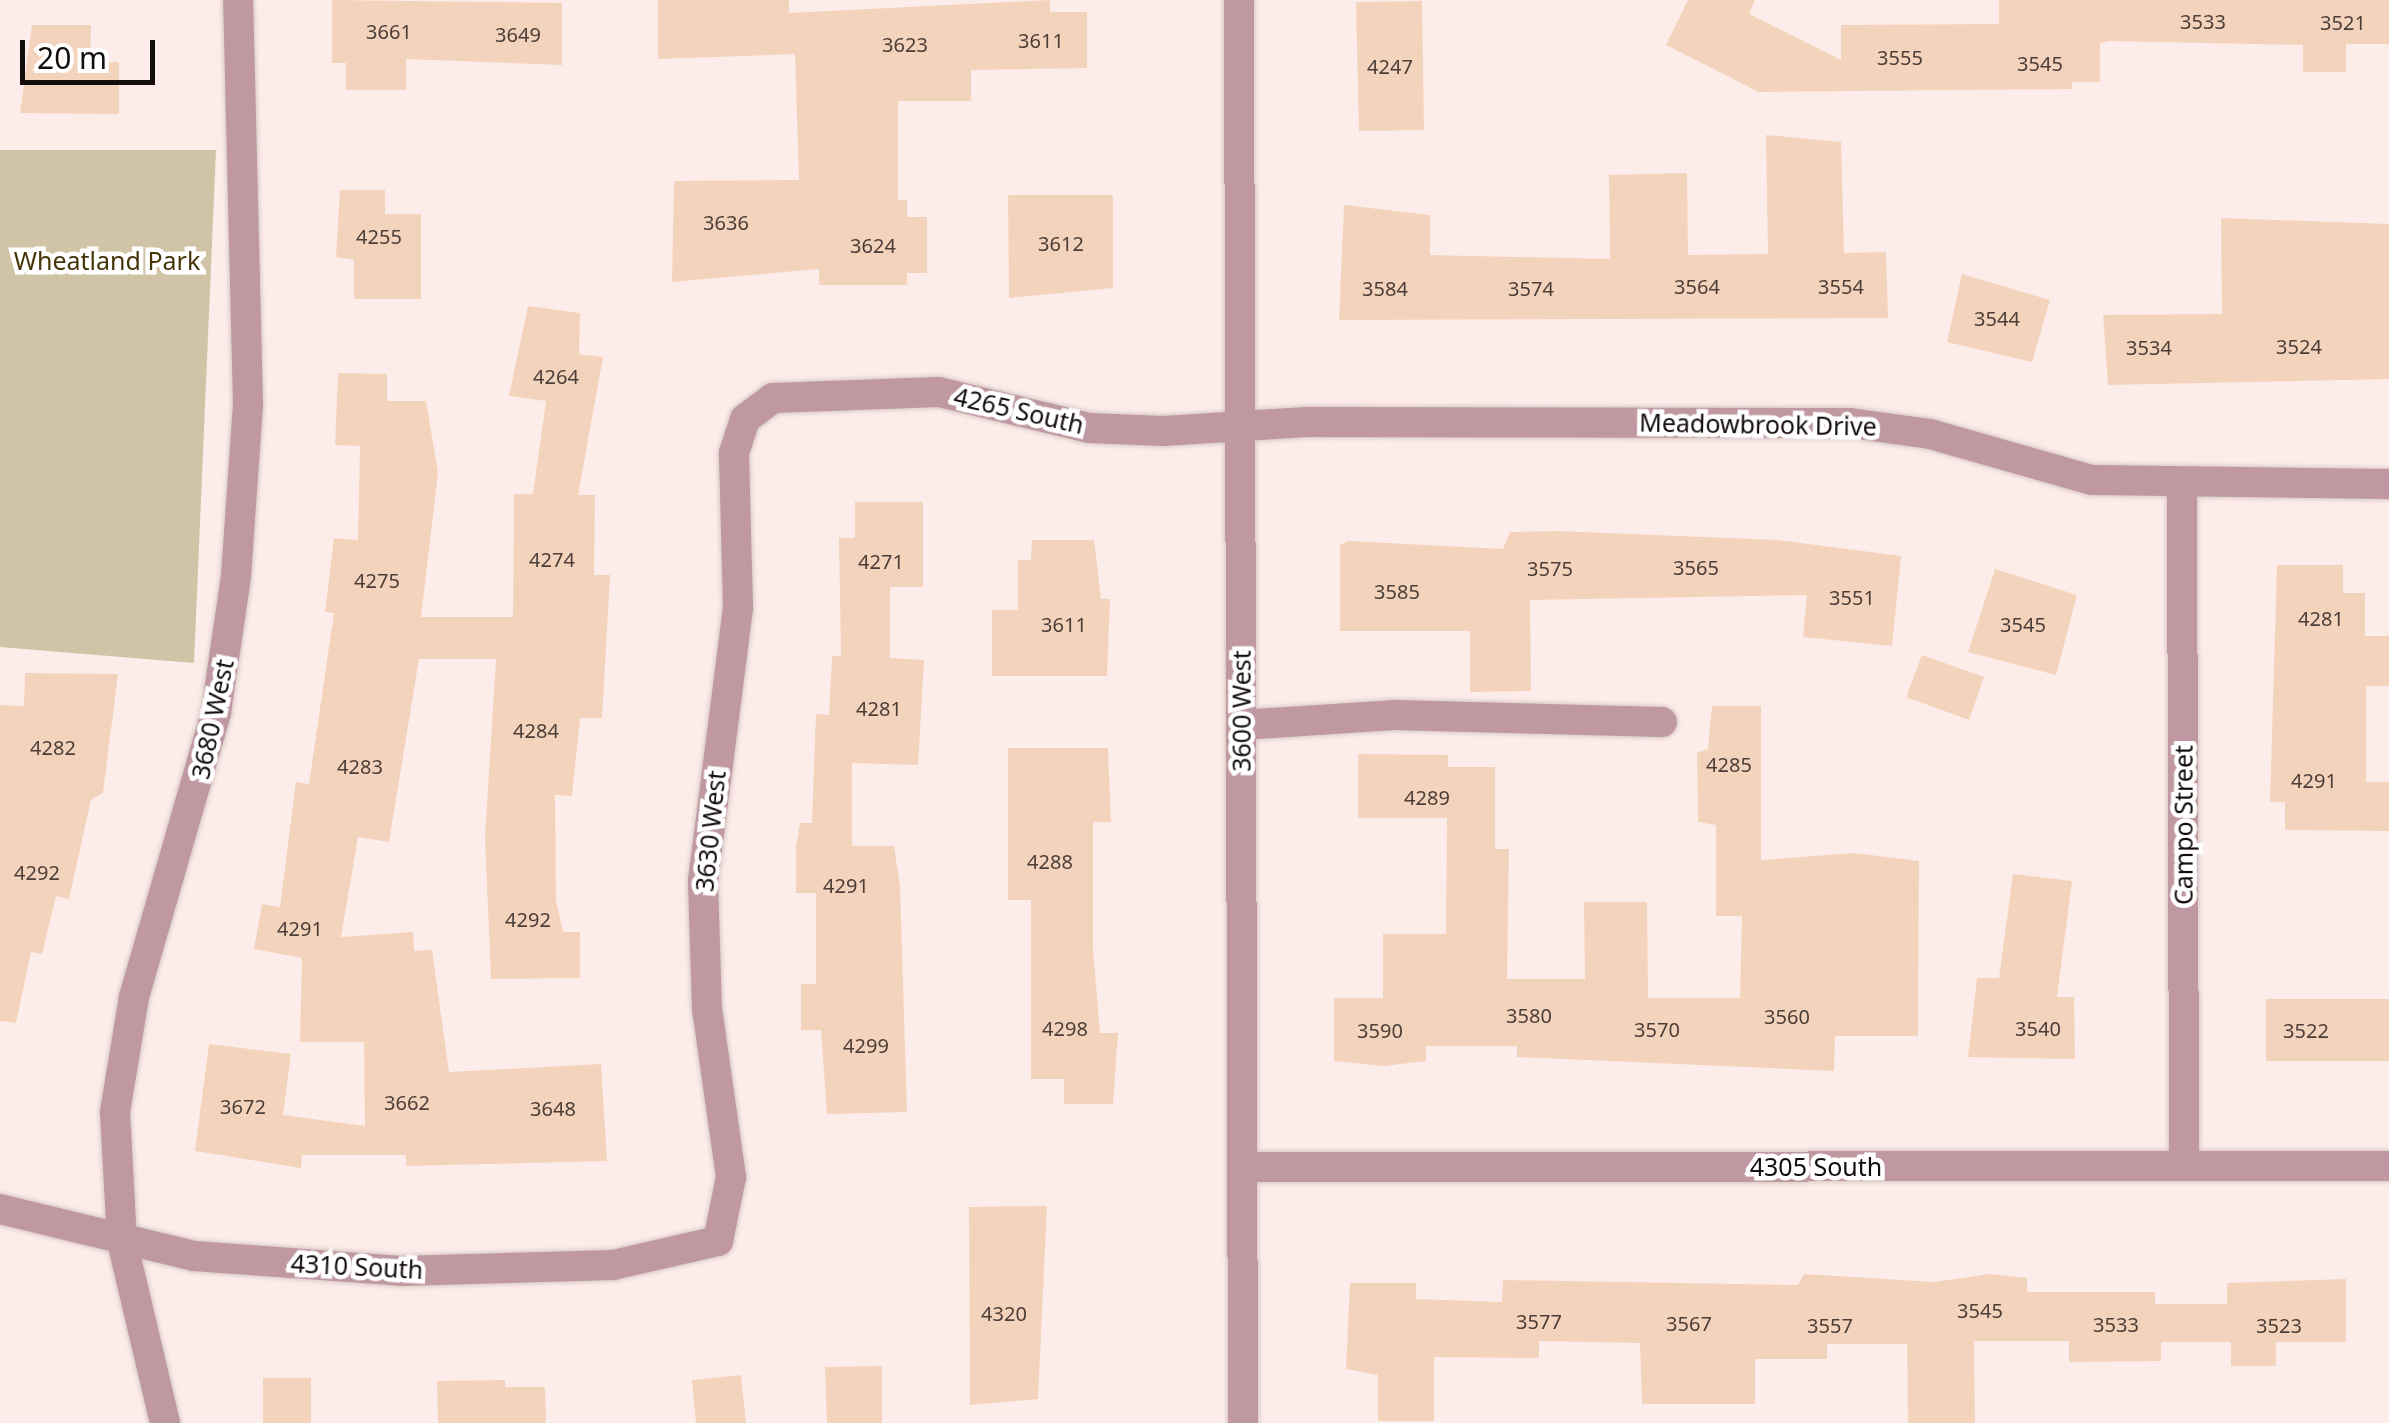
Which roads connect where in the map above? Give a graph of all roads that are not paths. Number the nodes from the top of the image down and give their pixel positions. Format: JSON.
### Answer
{"nodes":[{"id":1,"x":238,"y":0,"type":"edge"},
{"id":2,"x":1239,"y":0,"type":"edge"},
{"id":3,"x":744,"y":419,"type":"joint"},
{"id":4,"x":1241,"y":426,"type":"junction"},
{"id":5,"x":2182,"y":484,"type":"junction"},
{"id":6,"x":2389,"y":484,"type":"edge"},
{"id":7,"x":1662,"y":722,"type":"dead end"},
{"id":8,"x":1241,"y":724,"type":"junction"},
{"id":9,"x":2184,"y":1166,"type":"junction"},
{"id":10,"x":2389,"y":1166,"type":"edge"},
{"id":11,"x":1242,"y":1167,"type":"junction"},
{"id":12,"x":0,"y":1209,"type":"edge"},
{"id":13,"x":122,"y":1241,"type":"junction"},
{"id":14,"x":718,"y":1241,"type":"joint"},
{"id":15,"x":164,"y":1423,"type":"edge"},
{"id":16,"x":1243,"y":1423,"type":"edge"}],
"edges":[{"from":1,"to":13,"type":"street","name":"3680 West"},
{"from":2,"to":4,"type":"street","name":"3600 West"},
{"from":3,"to":4,"type":"street","name":"4265 South"},
{"from":3,"to":14,"type":"street","name":"3630 West"},
{"from":4,"to":5,"type":"street","name":"Meadowbrook Drive"},
{"from":4,"to":8,"type":"street","name":"3600 West"},
{"from":5,"to":6,"type":"street","name":"Meadowbrook Drive"},
{"from":5,"to":9,"type":"street","name":"Campo Street"},
{"from":7,"to":8,"type":"street"},
{"from":8,"to":11,"type":"street","name":"3600 West"},
{"from":9,"to":10,"type":"street","name":"4305 South"},
{"from":9,"to":11,"type":"street","name":"4305 South"},
{"from":11,"to":16,"type":"street","name":"3600 West"},
{"from":12,"to":13,"type":"street","name":"4310 South"},
{"from":13,"to":14,"type":"street","name":"4310 South"},
{"from":13,"to":15,"type":"street","name":"3680 West"}]}
